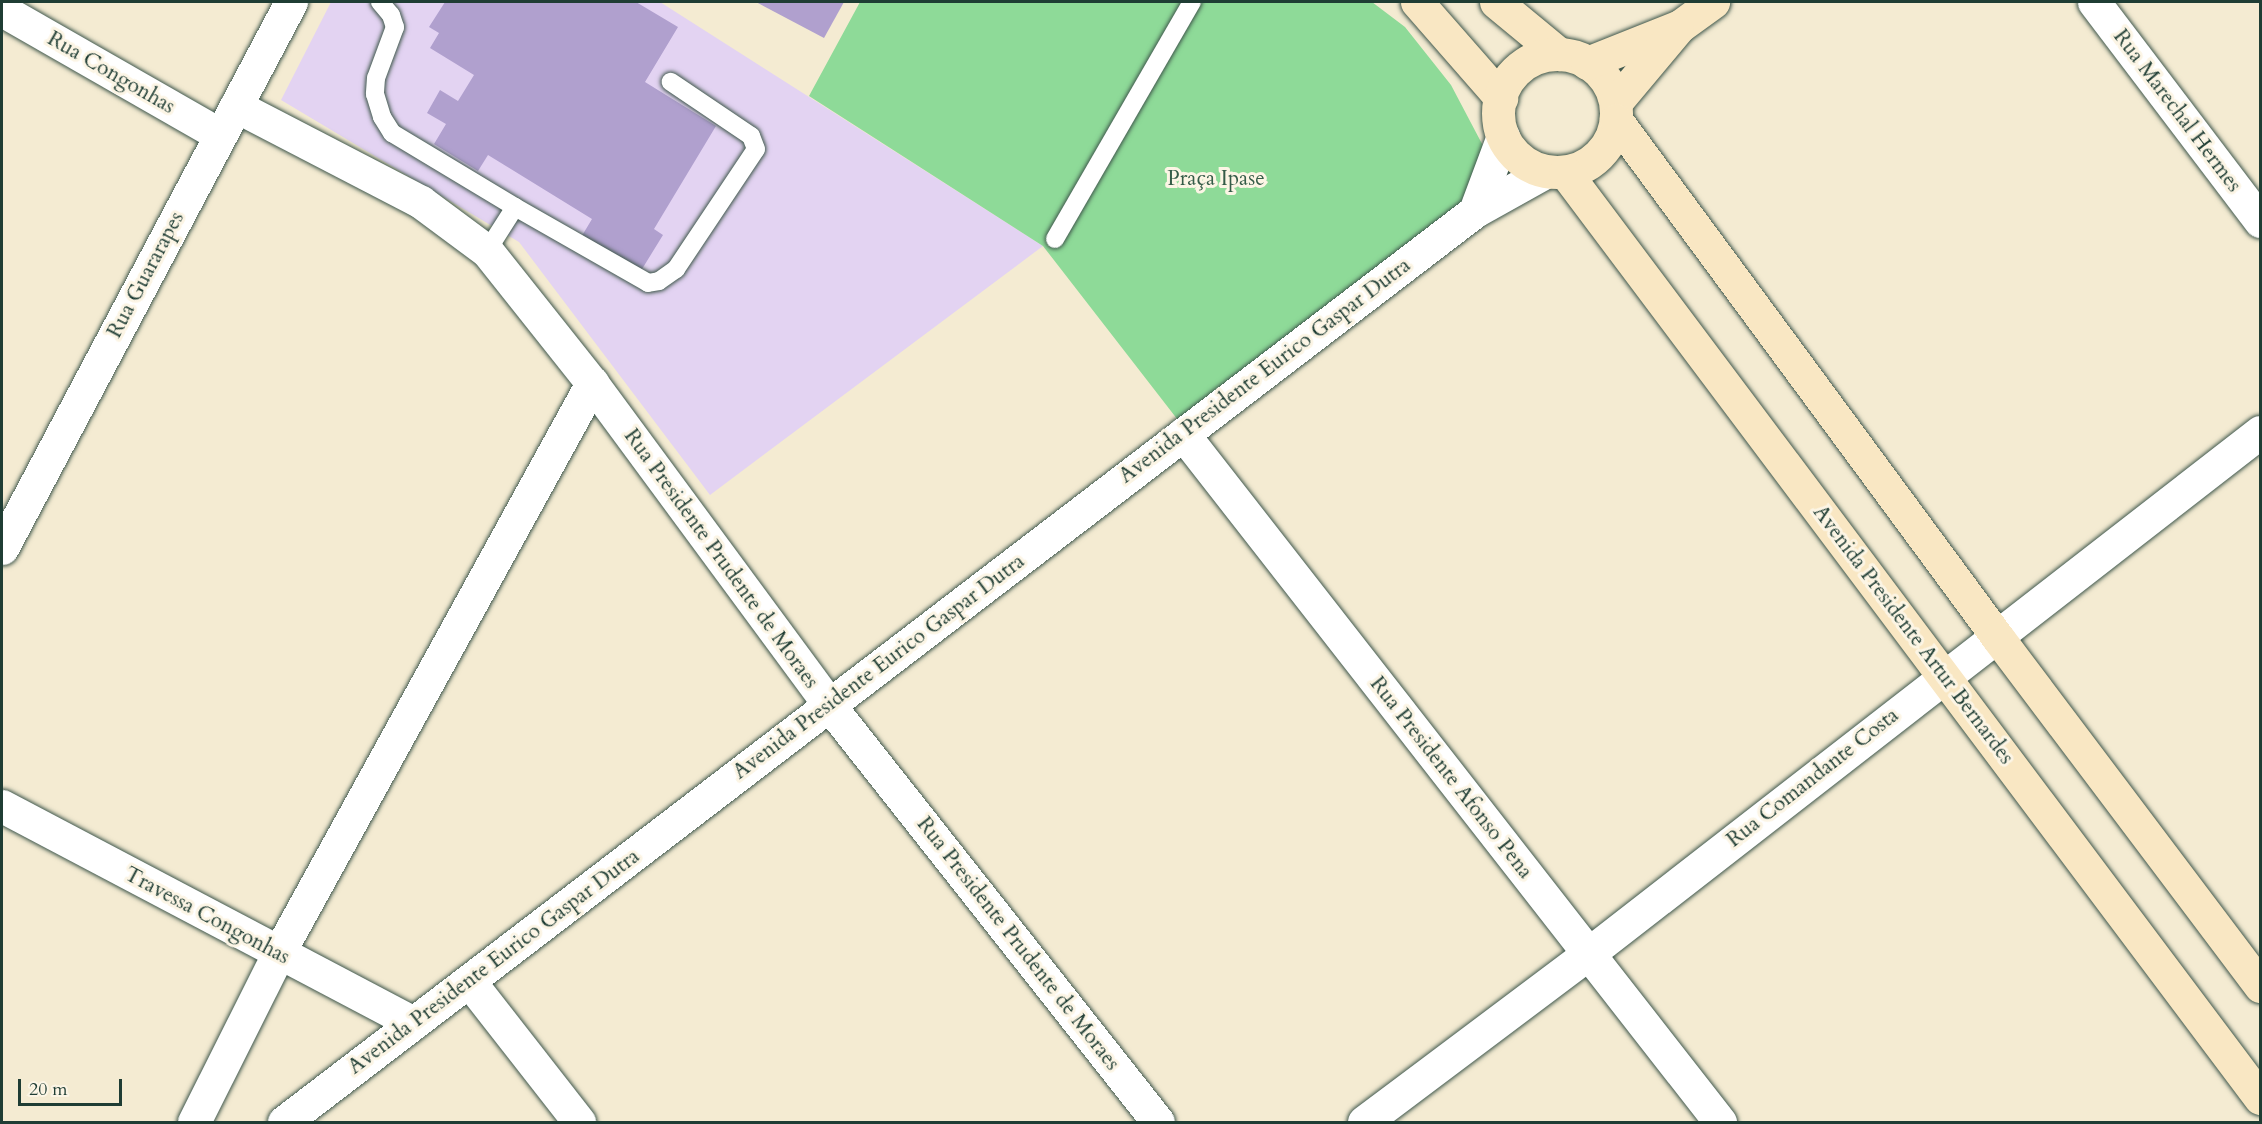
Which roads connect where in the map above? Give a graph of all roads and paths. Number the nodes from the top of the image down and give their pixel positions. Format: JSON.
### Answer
{"nodes":[{"id":1,"x":291,"y":2,"type":"edge"},
{"id":2,"x":380,"y":2,"type":"edge"},
{"id":3,"x":1192,"y":2,"type":"edge"},
{"id":4,"x":1417,"y":2,"type":"edge"},
{"id":5,"x":1496,"y":2,"type":"edge"},
{"id":6,"x":1713,"y":2,"type":"edge"},
{"id":7,"x":2094,"y":2,"type":"edge"},
{"id":8,"x":2,"y":10,"type":"edge"},
{"id":9,"x":1680,"y":26,"type":"junction"},
{"id":10,"x":1573,"y":58,"type":"junction"},
{"id":11,"x":671,"y":82,"type":"dead end"},
{"id":12,"x":1501,"y":98,"type":"junction"},
{"id":13,"x":236,"y":106,"type":"junction"},
{"id":14,"x":1616,"y":111,"type":"junction"},
{"id":15,"x":220,"y":135,"type":"junction"},
{"id":16,"x":1503,"y":136,"type":"junction"},
{"id":17,"x":1555,"y":172,"type":"junction"},
{"id":18,"x":515,"y":207,"type":"junction"},
{"id":19,"x":1475,"y":211,"type":"junction"},
{"id":20,"x":2260,"y":221,"type":"edge"},
{"id":21,"x":1055,"y":239,"type":"dead end"},
{"id":22,"x":487,"y":251,"type":"junction"},
{"id":23,"x":592,"y":383,"type":"junction"},
{"id":24,"x":2260,"y":432,"type":"edge"},
{"id":25,"x":1183,"y":434,"type":"junction"},
{"id":26,"x":2,"y":548,"type":"edge"},
{"id":27,"x":1998,"y":638,"type":"junction"},
{"id":28,"x":1944,"y":677,"type":"junction"},
{"id":29,"x":829,"y":705,"type":"junction"},
{"id":30,"x":2,"y":806,"type":"edge"},
{"id":31,"x":278,"y":954,"type":"junction"},
{"id":32,"x":1588,"y":954,"type":"junction"},
{"id":33,"x":469,"y":981,"type":"junction"},
{"id":34,"x":2260,"y":986,"type":"edge"},
{"id":35,"x":413,"y":1023,"type":"junction"},
{"id":36,"x":2260,"y":1098,"type":"edge"},
{"id":37,"x":194,"y":1122,"type":"edge"},
{"id":38,"x":284,"y":1122,"type":"edge"},
{"id":39,"x":579,"y":1122,"type":"edge"},
{"id":40,"x":1158,"y":1122,"type":"edge"},
{"id":41,"x":1364,"y":1122,"type":"edge"},
{"id":42,"x":1720,"y":1122,"type":"edge"}],
"edges":[{"from":1,"to":13,"type":"street","name":"Rua Guararapes"},
{"from":2,"to":18,"type":"lane"},
{"from":3,"to":21,"type":"lane"},
{"from":4,"to":12,"type":"main road"},
{"from":5,"to":10,"type":"main road"},
{"from":6,"to":9,"type":"main road"},
{"from":7,"to":20,"type":"street","name":"Rua Marechal Hermes"},
{"from":8,"to":15,"type":"street","name":"Rua Congonhas"},
{"from":9,"to":10,"type":"main road"},
{"from":9,"to":14,"type":"main road"},
{"from":10,"to":12,"type":"main road"},
{"from":10,"to":14,"type":"main road"},
{"from":11,"to":18,"type":"lane"},
{"from":12,"to":16,"type":"main road"},
{"from":13,"to":15,"type":"street","name":"Rua Guararapes"},
{"from":13,"to":22,"type":"street","name":"Rua Presidente Prudente de Moraes"},
{"from":14,"to":17,"type":"main road"},
{"from":14,"to":27,"type":"main road"},
{"from":15,"to":26,"type":"street","name":"Rua Guararapes"},
{"from":16,"to":17,"type":"main road"},
{"from":16,"to":19,"type":"street"},
{"from":17,"to":19,"type":"street","name":"Avenida Presidente Eurico Gaspar Dutra"},
{"from":17,"to":28,"type":"main road","name":"Avenida Presidente Artur Bernardes"},
{"from":18,"to":22,"type":"lane"},
{"from":19,"to":25,"type":"street","name":"Avenida Presidente Eurico Gaspar Dutra"},
{"from":22,"to":23,"type":"street","name":"Rua Presidente Prudente de Moraes"},
{"from":23,"to":29,"type":"street","name":"Rua Presidente Prudente de Moraes"},
{"from":23,"to":31,"type":"street"},
{"from":24,"to":27,"type":"street","name":"Rua Comandante Costa"},
{"from":25,"to":29,"type":"street","name":"Avenida Presidente Eurico Gaspar Dutra"},
{"from":25,"to":32,"type":"street","name":"Rua Presidente Afonso Pena"},
{"from":27,"to":28,"type":"street","name":"Rua Comandante Costa"},
{"from":27,"to":34,"type":"main road"},
{"from":28,"to":32,"type":"street","name":"Rua Comandante Costa"},
{"from":28,"to":36,"type":"main road","name":"Avenida Presidente Artur Bernardes"},
{"from":29,"to":33,"type":"street","name":"Avenida Presidente Eurico Gaspar Dutra"},
{"from":29,"to":40,"type":"street","name":"Rua Presidente Prudente de Moraes"},
{"from":30,"to":31,"type":"street","name":"Travessa Congonhas"},
{"from":31,"to":35,"type":"street","name":"Travessa Congonhas"},
{"from":31,"to":37,"type":"street"},
{"from":32,"to":41,"type":"street","name":"Rua Comandante Costa"},
{"from":32,"to":42,"type":"street","name":"Rua Presidente Afonso Pena"},
{"from":33,"to":35,"type":"street","name":"Avenida Presidente Eurico Gaspar Dutra"},
{"from":33,"to":39,"type":"street"},
{"from":35,"to":38,"type":"street","name":"Avenida Presidente Eurico Gaspar Dutra"}]}
